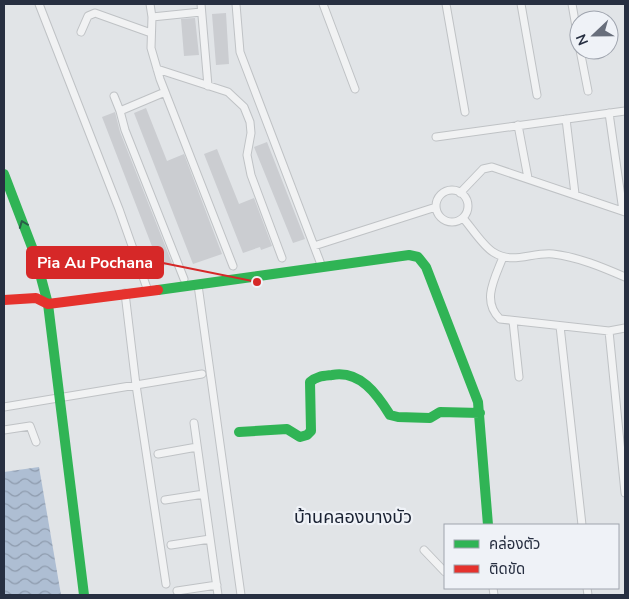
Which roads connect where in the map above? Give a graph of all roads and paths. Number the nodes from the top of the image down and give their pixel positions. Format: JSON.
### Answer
{"nodes":[{"id":1,"x":39,"y":4,"type":"edge"},
{"id":2,"x":150,"y":4,"type":"edge"},
{"id":3,"x":201,"y":4,"type":"edge"},
{"id":4,"x":236,"y":4,"type":"edge"},
{"id":5,"x":323,"y":4,"type":"edge"},
{"id":6,"x":446,"y":4,"type":"edge"},
{"id":7,"x":521,"y":4,"type":"edge"},
{"id":8,"x":201,"y":12,"type":"junction"},
{"id":9,"x":152,"y":17,"type":"junction"},
{"id":10,"x":81,"y":32,"type":"dead end"},
{"id":11,"x":151,"y":33,"type":"junction"},
{"id":12,"x":582,"y":60,"type":"edge"},
{"id":13,"x":157,"y":69,"type":"junction"},
{"id":14,"x":208,"y":86,"type":"junction"},
{"id":15,"x":355,"y":89,"type":"dead end"},
{"id":16,"x":588,"y":91,"type":"dead end"},
{"id":17,"x":165,"y":92,"type":"junction"},
{"id":18,"x":537,"y":95,"type":"dead end"},
{"id":19,"x":114,"y":96,"type":"dead end"},
{"id":20,"x":120,"y":111,"type":"junction"},
{"id":21,"x":625,"y":111,"type":"edge"},
{"id":22,"x":465,"y":112,"type":"dead end"},
{"id":23,"x":609,"y":113,"type":"junction"},
{"id":24,"x":566,"y":119,"type":"junction"},
{"id":25,"x":518,"y":125,"type":"junction"},
{"id":26,"x":436,"y":137,"type":"dead end"},
{"id":27,"x":4,"y":174,"type":"edge"},
{"id":28,"x":528,"y":178,"type":"junction"},
{"id":29,"x":460,"y":193,"type":"junction"},
{"id":30,"x":575,"y":194,"type":"junction"},
{"id":31,"x":436,"y":207,"type":"junction"},
{"id":32,"x":624,"y":212,"type":"edge"},
{"id":33,"x":463,"y":218,"type":"junction"},
{"id":34,"x":314,"y":246,"type":"junction"},
{"id":35,"x":503,"y":257,"type":"junction"},
{"id":36,"x":282,"y":258,"type":"dead end"},
{"id":37,"x":233,"y":266,"type":"dead end"},
{"id":38,"x":322,"y":267,"type":"junction"},
{"id":39,"x":625,"y":277,"type":"edge"},
{"id":40,"x":184,"y":279,"type":"dead end"},
{"id":41,"x":198,"y":285,"type":"junction"},
{"id":42,"x":148,"y":291,"type":"junction"},
{"id":43,"x":125,"y":293,"type":"junction"},
{"id":44,"x":4,"y":300,"type":"edge"},
{"id":45,"x":48,"y":304,"type":"junction"},
{"id":46,"x":514,"y":321,"type":"junction"},
{"id":47,"x":560,"y":326,"type":"junction"},
{"id":48,"x":625,"y":328,"type":"edge"},
{"id":49,"x":609,"y":331,"type":"junction"},
{"id":50,"x":202,"y":374,"type":"dead end"},
{"id":51,"x":519,"y":378,"type":"dead end"},
{"id":52,"x":136,"y":385,"type":"junction"},
{"id":53,"x":60,"y":396,"type":"junction"},
{"id":54,"x":4,"y":407,"type":"edge"},
{"id":55,"x":480,"y":413,"type":"junction"},
{"id":56,"x":194,"y":423,"type":"dead end"},
{"id":57,"x":4,"y":430,"type":"edge"},
{"id":58,"x":239,"y":432,"type":"dead end"},
{"id":59,"x":36,"y":442,"type":"dead end"},
{"id":60,"x":197,"y":447,"type":"junction"},
{"id":61,"x":158,"y":454,"type":"dead end"},
{"id":62,"x":625,"y":493,"type":"edge"},
{"id":63,"x":204,"y":494,"type":"junction"},
{"id":64,"x":165,"y":500,"type":"dead end"},
{"id":65,"x":488,"y":524,"type":"edge"},
{"id":66,"x":582,"y":524,"type":"edge"},
{"id":67,"x":210,"y":539,"type":"junction"},
{"id":68,"x":171,"y":545,"type":"dead end"},
{"id":69,"x":424,"y":550,"type":"dead end"},
{"id":70,"x":444,"y":571,"type":"edge"},
{"id":71,"x":166,"y":584,"type":"dead end"},
{"id":72,"x":217,"y":585,"type":"junction"},
{"id":73,"x":177,"y":591,"type":"dead end"},
{"id":74,"x":84,"y":595,"type":"edge"},
{"id":75,"x":218,"y":595,"type":"edge"},
{"id":76,"x":241,"y":595,"type":"edge"}],
"edges":[{"from":1,"to":42,"type":"street"},
{"from":2,"to":9,"type":"street"},
{"from":3,"to":8,"type":"street"},
{"from":4,"to":34,"type":"street"},
{"from":5,"to":15,"type":"street"},
{"from":6,"to":22,"type":"street"},
{"from":7,"to":18,"type":"street"},
{"from":8,"to":9,"type":"street"},
{"from":8,"to":14,"type":"street"},
{"from":9,"to":11,"type":"street"},
{"from":10,"to":11,"type":"street"},
{"from":11,"to":13,"type":"street"},
{"from":12,"to":16,"type":"street"},
{"from":13,"to":14,"type":"street"},
{"from":13,"to":17,"type":"street"},
{"from":14,"to":36,"type":"street"},
{"from":17,"to":20,"type":"street"},
{"from":17,"to":37,"type":"street"},
{"from":19,"to":20,"type":"street"},
{"from":20,"to":40,"type":"street"},
{"from":21,"to":23,"type":"street"},
{"from":23,"to":24,"type":"street"},
{"from":23,"to":32,"type":"street"},
{"from":24,"to":25,"type":"street"},
{"from":24,"to":30,"type":"street"},
{"from":25,"to":26,"type":"street"},
{"from":25,"to":28,"type":"street"},
{"from":45,"to":27,"type":"street","one_way":true},
{"from":28,"to":29,"type":"street"},
{"from":28,"to":30,"type":"street"},
{"from":29,"to":31,"type":"street"},
{"from":29,"to":33,"type":"street"},
{"from":30,"to":32,"type":"street"},
{"from":31,"to":33,"type":"street"},
{"from":31,"to":34,"type":"street"},
{"from":33,"to":35,"type":"street"},
{"from":34,"to":38,"type":"street"},
{"from":35,"to":39,"type":"street"},
{"from":35,"to":46,"type":"street"},
{"from":38,"to":41,"type":"street"},
{"from":38,"to":55,"type":"street"},
{"from":41,"to":42,"type":"street"},
{"from":41,"to":76,"type":"street"},
{"from":42,"to":43,"type":"street"},
{"from":43,"to":45,"type":"street"},
{"from":43,"to":52,"type":"street"},
{"from":44,"to":45,"type":"street"},
{"from":45,"to":53,"type":"street"},
{"from":46,"to":47,"type":"street"},
{"from":46,"to":51,"type":"street"},
{"from":47,"to":49,"type":"street"},
{"from":47,"to":66,"type":"street"},
{"from":48,"to":49,"type":"street"},
{"from":49,"to":62,"type":"street"},
{"from":50,"to":52,"type":"street"},
{"from":52,"to":53,"type":"street"},
{"from":52,"to":71,"type":"street"},
{"from":53,"to":54,"type":"street"},
{"from":53,"to":74,"type":"street"},
{"from":55,"to":58,"type":"street"},
{"from":55,"to":65,"type":"street"},
{"from":56,"to":60,"type":"street"},
{"from":57,"to":59,"type":"street"},
{"from":60,"to":61,"type":"street"},
{"from":60,"to":63,"type":"street"},
{"from":63,"to":64,"type":"street"},
{"from":63,"to":67,"type":"street"},
{"from":67,"to":68,"type":"street"},
{"from":67,"to":72,"type":"street"},
{"from":69,"to":70,"type":"street"},
{"from":72,"to":73,"type":"street"},
{"from":72,"to":75,"type":"street"}]}
